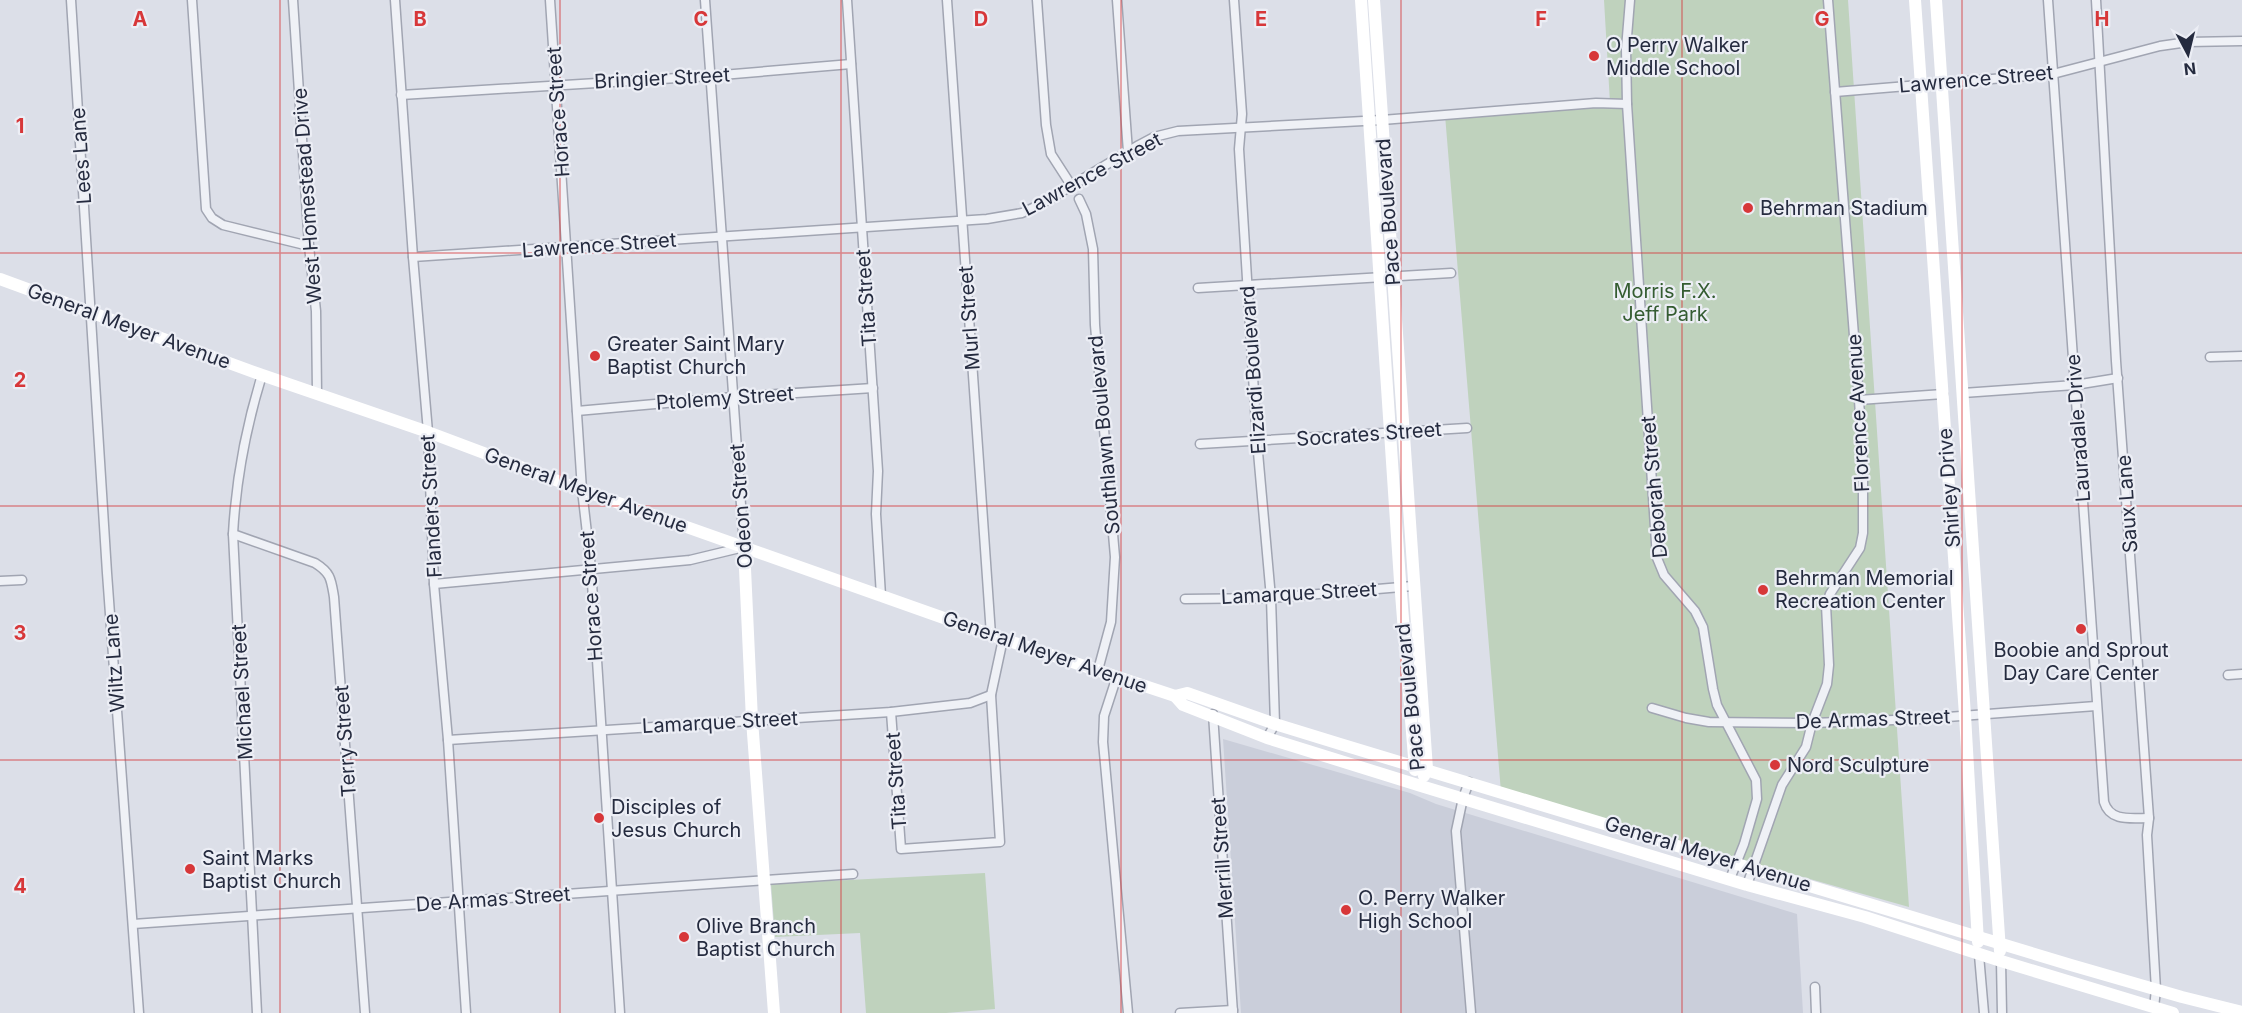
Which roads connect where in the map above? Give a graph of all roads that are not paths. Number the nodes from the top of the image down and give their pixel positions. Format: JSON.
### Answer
{"nodes":[{"id":1,"x":71,"y":0,"type":"edge"},
{"id":2,"x":192,"y":0,"type":"edge"},
{"id":3,"x":293,"y":0,"type":"edge"},
{"id":4,"x":395,"y":0,"type":"edge"},
{"id":5,"x":550,"y":0,"type":"edge"},
{"id":6,"x":705,"y":0,"type":"edge"},
{"id":7,"x":847,"y":0,"type":"edge"},
{"id":8,"x":947,"y":0,"type":"edge"},
{"id":9,"x":1037,"y":0,"type":"edge"},
{"id":10,"x":1117,"y":0,"type":"edge"},
{"id":11,"x":1234,"y":0,"type":"edge"},
{"id":12,"x":1361,"y":0,"type":"edge"},
{"id":13,"x":1374,"y":0,"type":"edge"},
{"id":14,"x":1630,"y":0,"type":"edge"},
{"id":15,"x":1828,"y":0,"type":"edge"},
{"id":16,"x":1915,"y":0,"type":"edge"},
{"id":17,"x":1936,"y":0,"type":"edge"},
{"id":18,"x":2048,"y":0,"type":"edge"},
{"id":19,"x":2096,"y":0,"type":"edge"},
{"id":20,"x":2242,"y":41,"type":"edge"},
{"id":21,"x":2100,"y":61,"type":"junction"},
{"id":22,"x":851,"y":64,"type":"junction"},
{"id":23,"x":2053,"y":74,"type":"junction"},
{"id":24,"x":710,"y":76,"type":"junction"},
{"id":25,"x":1942,"y":82,"type":"junction"},
{"id":26,"x":1921,"y":84,"type":"junction"},
{"id":27,"x":555,"y":85,"type":"junction"},
{"id":28,"x":1835,"y":92,"type":"junction"},
{"id":29,"x":401,"y":95,"type":"junction"},
{"id":30,"x":1626,"y":104,"type":"junction"},
{"id":31,"x":1382,"y":120,"type":"junction"},
{"id":32,"x":1369,"y":121,"type":"junction"},
{"id":33,"x":1240,"y":127,"type":"junction"},
{"id":34,"x":1128,"y":152,"type":"junction"},
{"id":35,"x":1071,"y":185,"type":"junction"},
{"id":36,"x":1079,"y":199,"type":"dead end"},
{"id":37,"x":963,"y":220,"type":"junction"},
{"id":38,"x":861,"y":226,"type":"junction"},
{"id":39,"x":723,"y":236,"type":"junction"},
{"id":40,"x":309,"y":246,"type":"junction"},
{"id":41,"x":568,"y":247,"type":"junction"},
{"id":42,"x":413,"y":257,"type":"junction"},
{"id":43,"x":1451,"y":273,"type":"dead end"},
{"id":44,"x":1392,"y":275,"type":"junction"},
{"id":45,"x":1379,"y":276,"type":"junction"},
{"id":46,"x":0,"y":279,"type":"edge"},
{"id":47,"x":1248,"y":286,"type":"junction"},
{"id":48,"x":1198,"y":288,"type":"dead end"},
{"id":49,"x":91,"y":312,"type":"junction"},
{"id":50,"x":2242,"y":356,"type":"edge"},
{"id":51,"x":2210,"y":357,"type":"dead end"},
{"id":52,"x":262,"y":375,"type":"junction"},
{"id":53,"x":2118,"y":378,"type":"junction"},
{"id":54,"x":2075,"y":385,"type":"junction"},
{"id":55,"x":873,"y":388,"type":"junction"},
{"id":56,"x":317,"y":393,"type":"junction"},
{"id":57,"x":1963,"y":393,"type":"junction"},
{"id":58,"x":1943,"y":394,"type":"junction"},
{"id":59,"x":733,"y":397,"type":"junction"},
{"id":60,"x":1859,"y":400,"type":"junction"},
{"id":61,"x":577,"y":411,"type":"junction"},
{"id":62,"x":1467,"y":428,"type":"dead end"},
{"id":63,"x":428,"y":432,"type":"junction"},
{"id":64,"x":1403,"y":432,"type":"junction"},
{"id":65,"x":1390,"y":433,"type":"junction"},
{"id":66,"x":1257,"y":441,"type":"junction"},
{"id":67,"x":1200,"y":444,"type":"dead end"},
{"id":68,"x":582,"y":490,"type":"junction"},
{"id":69,"x":233,"y":534,"type":"junction"},
{"id":70,"x":744,"y":547,"type":"junction"},
{"id":71,"x":591,"y":568,"type":"junction"},
{"id":72,"x":22,"y":580,"type":"dead end"},
{"id":73,"x":0,"y":581,"type":"edge"},
{"id":74,"x":434,"y":584,"type":"junction"},
{"id":75,"x":1413,"y":586,"type":"junction"},
{"id":76,"x":1400,"y":587,"type":"junction"},
{"id":77,"x":881,"y":596,"type":"junction"},
{"id":78,"x":1271,"y":598,"type":"junction"},
{"id":79,"x":1185,"y":599,"type":"dead end"},
{"id":80,"x":997,"y":637,"type":"junction"},
{"id":81,"x":1098,"y":670,"type":"junction"},
{"id":82,"x":2242,"y":674,"type":"edge"},
{"id":83,"x":2228,"y":675,"type":"dead end"},
{"id":84,"x":1117,"y":676,"type":"junction"},
{"id":85,"x":991,"y":696,"type":"junction"},
{"id":86,"x":1175,"y":696,"type":"junction"},
{"id":87,"x":1217,"y":704,"type":"junction"},
{"id":88,"x":2096,"y":706,"type":"junction"},
{"id":89,"x":1652,"y":708,"type":"dead end"},
{"id":90,"x":891,"y":712,"type":"junction"},
{"id":91,"x":1984,"y":714,"type":"junction"},
{"id":92,"x":1965,"y":716,"type":"junction"},
{"id":93,"x":1212,"y":717,"type":"junction"},
{"id":94,"x":752,"y":720,"type":"junction"},
{"id":95,"x":1728,"y":723,"type":"junction"},
{"id":96,"x":1812,"y":723,"type":"junction"},
{"id":97,"x":1275,"y":724,"type":"junction"},
{"id":98,"x":601,"y":729,"type":"junction"},
{"id":99,"x":1268,"y":738,"type":"junction"},
{"id":100,"x":448,"y":740,"type":"junction"},
{"id":101,"x":1414,"y":766,"type":"junction"},
{"id":102,"x":1427,"y":770,"type":"junction"},
{"id":103,"x":1469,"y":782,"type":"junction"},
{"id":104,"x":1421,"y":786,"type":"junction"},
{"id":105,"x":1463,"y":798,"type":"junction"},
{"id":106,"x":2149,"y":818,"type":"junction"},
{"id":107,"x":901,"y":849,"type":"joint"},
{"id":108,"x":1736,"y":863,"type":"junction"},
{"id":109,"x":1753,"y":868,"type":"junction"},
{"id":110,"x":853,"y":874,"type":"dead end"},
{"id":111,"x":1730,"y":879,"type":"junction"},
{"id":112,"x":764,"y":880,"type":"junction"},
{"id":113,"x":1747,"y":885,"type":"junction"},
{"id":114,"x":612,"y":891,"type":"junction"},
{"id":115,"x":459,"y":902,"type":"junction"},
{"id":116,"x":358,"y":908,"type":"junction"},
{"id":117,"x":253,"y":916,"type":"junction"},
{"id":118,"x":133,"y":924,"type":"junction"},
{"id":119,"x":1977,"y":936,"type":"junction"},
{"id":120,"x":1999,"y":943,"type":"junction"},
{"id":121,"x":1979,"y":955,"type":"junction"},
{"id":122,"x":2001,"y":961,"type":"junction"},
{"id":123,"x":1815,"y":987,"type":"dead end"},
{"id":124,"x":2156,"y":990,"type":"junction"},
{"id":125,"x":2154,"y":1007,"type":"junction"},
{"id":126,"x":1233,"y":1011,"type":"edge"},
{"id":127,"x":2242,"y":1012,"type":"edge"},
{"id":128,"x":139,"y":1013,"type":"edge"},
{"id":129,"x":257,"y":1013,"type":"edge"},
{"id":130,"x":365,"y":1013,"type":"edge"},
{"id":131,"x":466,"y":1013,"type":"edge"},
{"id":132,"x":620,"y":1013,"type":"edge"},
{"id":133,"x":774,"y":1013,"type":"edge"},
{"id":134,"x":1128,"y":1013,"type":"edge"},
{"id":135,"x":1180,"y":1013,"type":"edge"},
{"id":136,"x":1471,"y":1013,"type":"edge"},
{"id":137,"x":1816,"y":1013,"type":"edge"},
{"id":138,"x":1984,"y":1013,"type":"edge"},
{"id":139,"x":2002,"y":1013,"type":"edge"},
{"id":140,"x":2174,"y":1013,"type":"edge"}],
"edges":[{"from":1,"to":49,"type":"street","name":"Lees Lane"},
{"from":2,"to":40,"type":"street"},
{"from":3,"to":40,"type":"street","name":"West Homestead Drive"},
{"from":4,"to":29,"type":"street","name":"Flanders Street"},
{"from":5,"to":27,"type":"street","name":"Horace Street"},
{"from":6,"to":24,"type":"street","name":"Odeon Street"},
{"from":7,"to":22,"type":"street","name":"Tita Street"},
{"from":8,"to":37,"type":"street","name":"Murl Street"},
{"from":9,"to":35,"type":"street"},
{"from":10,"to":34,"type":"street"},
{"from":11,"to":33,"type":"street","name":"Elizardi Boulevard"},
{"from":12,"to":32,"type":"street","name":"Pace Boulevard"},
{"from":13,"to":31,"type":"street","name":"Pace Boulevard"},
{"from":14,"to":30,"type":"street"},
{"from":15,"to":28,"type":"street"},
{"from":16,"to":26,"type":"street","name":"Shirley Drive"},
{"from":17,"to":25,"type":"street","name":"Shirley Drive"},
{"from":18,"to":23,"type":"street","name":"Lauradale Drive"},
{"from":19,"to":21,"type":"street","name":"Saux Lane"},
{"from":20,"to":21,"type":"street","name":"Lawrence Street"},
{"from":21,"to":23,"type":"street","name":"Lawrence Street"},
{"from":21,"to":53,"type":"street","name":"Saux Lane"},
{"from":22,"to":24,"type":"street","name":"Bringier Street"},
{"from":22,"to":38,"type":"street","name":"Tita Street"},
{"from":23,"to":25,"type":"street","name":"Lawrence Street"},
{"from":23,"to":54,"type":"street","name":"Lauradale Drive"},
{"from":24,"to":27,"type":"street","name":"Bringier Street"},
{"from":24,"to":39,"type":"street","name":"Odeon Street"},
{"from":25,"to":26,"type":"street","name":"Lawrence Street"},
{"from":25,"to":57,"type":"street","name":"Shirley Drive"},
{"from":26,"to":28,"type":"street","name":"Lawrence Street"},
{"from":26,"to":58,"type":"street","name":"Shirley Drive"},
{"from":27,"to":29,"type":"street","name":"Bringier Street"},
{"from":27,"to":41,"type":"street","name":"Horace Street"},
{"from":28,"to":60,"type":"street","name":"Florence Avenue"},
{"from":29,"to":42,"type":"street","name":"Flanders Street"},
{"from":30,"to":31,"type":"street","name":"Lawrence Street"},
{"from":30,"to":95,"type":"street","name":"Deborah Street"},
{"from":31,"to":32,"type":"street","name":"Lawrence Street"},
{"from":31,"to":44,"type":"street","name":"Pace Boulevard"},
{"from":32,"to":33,"type":"street","name":"Lawrence Street"},
{"from":32,"to":45,"type":"street","name":"Pace Boulevard"},
{"from":33,"to":34,"type":"street","name":"Lawrence Street"},
{"from":33,"to":47,"type":"street","name":"Elizardi Boulevard"},
{"from":34,"to":35,"type":"street","name":"Lawrence Street"},
{"from":35,"to":37,"type":"street","name":"Lawrence Street"},
{"from":36,"to":81,"type":"street","name":"Southlawn Boulevard"},
{"from":37,"to":38,"type":"street","name":"Lawrence Street"},
{"from":37,"to":80,"type":"street","name":"Murl Street"},
{"from":38,"to":39,"type":"street","name":"Lawrence Street"},
{"from":38,"to":55,"type":"street","name":"Tita Street"},
{"from":39,"to":41,"type":"street","name":"Lawrence Street"},
{"from":39,"to":59,"type":"street","name":"Odeon Street"},
{"from":40,"to":56,"type":"street","name":"West Homestead Drive"},
{"from":41,"to":42,"type":"street","name":"Lawrence Street"},
{"from":41,"to":61,"type":"street","name":"Horace Street"},
{"from":42,"to":63,"type":"street","name":"Flanders Street"},
{"from":43,"to":44,"type":"street"},
{"from":44,"to":45,"type":"street"},
{"from":44,"to":64,"type":"street","name":"Pace Boulevard"},
{"from":45,"to":47,"type":"street"},
{"from":45,"to":65,"type":"street","name":"Pace Boulevard"},
{"from":46,"to":49,"type":"street","name":"General Meyer Avenue"},
{"from":47,"to":48,"type":"street"},
{"from":47,"to":66,"type":"street","name":"Elizardi Boulevard"},
{"from":49,"to":52,"type":"street","name":"General Meyer Avenue"},
{"from":49,"to":118,"type":"street","name":"Wiltz Lane"},
{"from":50,"to":51,"type":"street"},
{"from":52,"to":56,"type":"street","name":"General Meyer Avenue"},
{"from":52,"to":69,"type":"street","name":"Michael Street"},
{"from":53,"to":54,"type":"street"},
{"from":53,"to":106,"type":"street","name":"Saux Lane"},
{"from":54,"to":57,"type":"street"},
{"from":54,"to":88,"type":"street","name":"Lauradale Drive"},
{"from":55,"to":59,"type":"street","name":"Ptolemy Street"},
{"from":55,"to":77,"type":"street","name":"Tita Street"},
{"from":56,"to":63,"type":"street","name":"General Meyer Avenue"},
{"from":57,"to":58,"type":"street"},
{"from":57,"to":91,"type":"street","name":"Shirley Drive"},
{"from":58,"to":60,"type":"street"},
{"from":58,"to":92,"type":"street","name":"Shirley Drive"},
{"from":59,"to":61,"type":"street","name":"Ptolemy Street"},
{"from":59,"to":70,"type":"street","name":"Odeon Street"},
{"from":60,"to":96,"type":"street","name":"Florence Avenue"},
{"from":61,"to":68,"type":"street","name":"Horace Street"},
{"from":62,"to":64,"type":"street","name":"Socrates Street"},
{"from":63,"to":68,"type":"street","name":"General Meyer Avenue"},
{"from":63,"to":74,"type":"street","name":"Flanders Street"},
{"from":64,"to":65,"type":"street","name":"Socrates Street"},
{"from":64,"to":75,"type":"street","name":"Pace Boulevard"},
{"from":65,"to":66,"type":"street","name":"Socrates Street"},
{"from":65,"to":76,"type":"street","name":"Pace Boulevard"},
{"from":66,"to":67,"type":"street","name":"Socrates Street"},
{"from":66,"to":78,"type":"street","name":"Elizardi Boulevard"},
{"from":68,"to":70,"type":"street","name":"General Meyer Avenue"},
{"from":68,"to":71,"type":"street","name":"Horace Street"},
{"from":69,"to":116,"type":"street","name":"Terry Street"},
{"from":69,"to":117,"type":"street","name":"Michael Street"},
{"from":70,"to":71,"type":"street"},
{"from":70,"to":77,"type":"street","name":"General Meyer Avenue"},
{"from":70,"to":94,"type":"street","name":"Odeon Street"},
{"from":71,"to":74,"type":"street"},
{"from":71,"to":98,"type":"street","name":"Horace Street"},
{"from":72,"to":73,"type":"street"},
{"from":74,"to":100,"type":"street","name":"Flanders Street"},
{"from":75,"to":76,"type":"street","name":"Lamarque Street"},
{"from":75,"to":102,"type":"street","name":"Pace Boulevard"},
{"from":76,"to":78,"type":"street","name":"Lamarque Street"},
{"from":76,"to":101,"type":"street","name":"Pace Boulevard"},
{"from":77,"to":80,"type":"street","name":"General Meyer Avenue"},
{"from":78,"to":79,"type":"street","name":"Lamarque Street"},
{"from":78,"to":97,"type":"street","name":"Elizardi Boulevard"},
{"from":80,"to":81,"type":"street","name":"General Meyer Avenue"},
{"from":80,"to":85,"type":"street","name":"Murl Street"},
{"from":81,"to":84,"type":"street","name":"General Meyer Avenue"},
{"from":82,"to":83,"type":"street"},
{"from":84,"to":86,"type":"street","name":"General Meyer Avenue"},
{"from":84,"to":134,"type":"street"},
{"from":85,"to":90,"type":"street","name":"Lamarque Street"},
{"from":85,"to":107,"type":"street","name":"Murl Street"},
{"from":86,"to":87,"type":"street","name":"General Meyer Avenue"},
{"from":86,"to":93,"type":"street","name":"General Meyer Avenue"},
{"from":87,"to":93,"type":"street","name":"Merrill Street"},
{"from":87,"to":97,"type":"street","name":"General Meyer Avenue"},
{"from":88,"to":91,"type":"street","name":"De Armas Street"},
{"from":88,"to":106,"type":"street","name":"Lauradale Drive"},
{"from":89,"to":95,"type":"street","name":"De Armas Street"},
{"from":90,"to":94,"type":"street","name":"Lamarque Street"},
{"from":90,"to":107,"type":"street","name":"Tita Street"},
{"from":91,"to":92,"type":"street","name":"De Armas Street"},
{"from":91,"to":120,"type":"street","name":"Shirley Drive"},
{"from":92,"to":96,"type":"street","name":"De Armas Street"},
{"from":92,"to":119,"type":"street","name":"Shirley Drive"},
{"from":93,"to":99,"type":"street","name":"General Meyer Avenue"},
{"from":93,"to":126,"type":"street","name":"Merrill Street"},
{"from":94,"to":98,"type":"street","name":"Lamarque Street"},
{"from":94,"to":112,"type":"street","name":"Odeon Street"},
{"from":95,"to":96,"type":"street","name":"De Armas Street"},
{"from":95,"to":108,"type":"street","name":"Deborah Street"},
{"from":96,"to":109,"type":"street","name":"Florence Avenue"},
{"from":97,"to":99,"type":"street","name":"Elizardi Boulevard"},
{"from":97,"to":101,"type":"street","name":"General Meyer Avenue"},
{"from":98,"to":100,"type":"street","name":"Lamarque Street"},
{"from":98,"to":114,"type":"street","name":"Horace Street"},
{"from":99,"to":104,"type":"street","name":"General Meyer Avenue"},
{"from":100,"to":115,"type":"street","name":"Flanders Street"},
{"from":101,"to":102,"type":"street","name":"General Meyer Avenue"},
{"from":101,"to":104,"type":"street","name":"Pace Boulevard"},
{"from":102,"to":103,"type":"street","name":"General Meyer Avenue"},
{"from":102,"to":104,"type":"street","name":"Pace Boulevard"},
{"from":103,"to":105,"type":"street"},
{"from":103,"to":108,"type":"street","name":"General Meyer Avenue"},
{"from":104,"to":105,"type":"street","name":"General Meyer Avenue"},
{"from":105,"to":111,"type":"street","name":"General Meyer Avenue"},
{"from":105,"to":136,"type":"street"},
{"from":106,"to":124,"type":"street","name":"Saux Lane"},
{"from":108,"to":109,"type":"street","name":"General Meyer Avenue"},
{"from":108,"to":111,"type":"street","name":"Deborah Street"},
{"from":109,"to":113,"type":"street","name":"Florence Avenue"},
{"from":109,"to":119,"type":"street","name":"General Meyer Avenue"},
{"from":110,"to":112,"type":"street","name":"De Armas Street"},
{"from":111,"to":113,"type":"street","name":"General Meyer Avenue"},
{"from":112,"to":114,"type":"street","name":"De Armas Street"},
{"from":112,"to":133,"type":"street","name":"Odeon Street"},
{"from":113,"to":121,"type":"street","name":"General Meyer Avenue"},
{"from":114,"to":115,"type":"street","name":"De Armas Street"},
{"from":114,"to":132,"type":"street","name":"Horace Street"},
{"from":115,"to":116,"type":"street","name":"De Armas Street"},
{"from":115,"to":131,"type":"street","name":"Flanders Street"},
{"from":116,"to":117,"type":"street","name":"De Armas Street"},
{"from":116,"to":130,"type":"street","name":"Terry Street"},
{"from":117,"to":118,"type":"street","name":"De Armas Street"},
{"from":117,"to":129,"type":"street","name":"Michael Street"},
{"from":118,"to":128,"type":"street","name":"Wiltz Lane"},
{"from":119,"to":120,"type":"street","name":"General Meyer Avenue"},
{"from":119,"to":121,"type":"street","name":"Shirley Drive"},
{"from":120,"to":122,"type":"street","name":"Shirley Drive"},
{"from":120,"to":124,"type":"street","name":"General Meyer Avenue"},
{"from":121,"to":122,"type":"street","name":"General Meyer Avenue"},
{"from":121,"to":138,"type":"street","name":"Shirley Drive"},
{"from":122,"to":125,"type":"street","name":"General Meyer Avenue"},
{"from":122,"to":139,"type":"street","name":"Shirley Drive"},
{"from":123,"to":137,"type":"street"},
{"from":124,"to":125,"type":"street","name":"Saux Lane"},
{"from":124,"to":127,"type":"street","name":"General Meyer Avenue"},
{"from":125,"to":140,"type":"street","name":"General Meyer Avenue"},
{"from":126,"to":135,"type":"street"}]}
